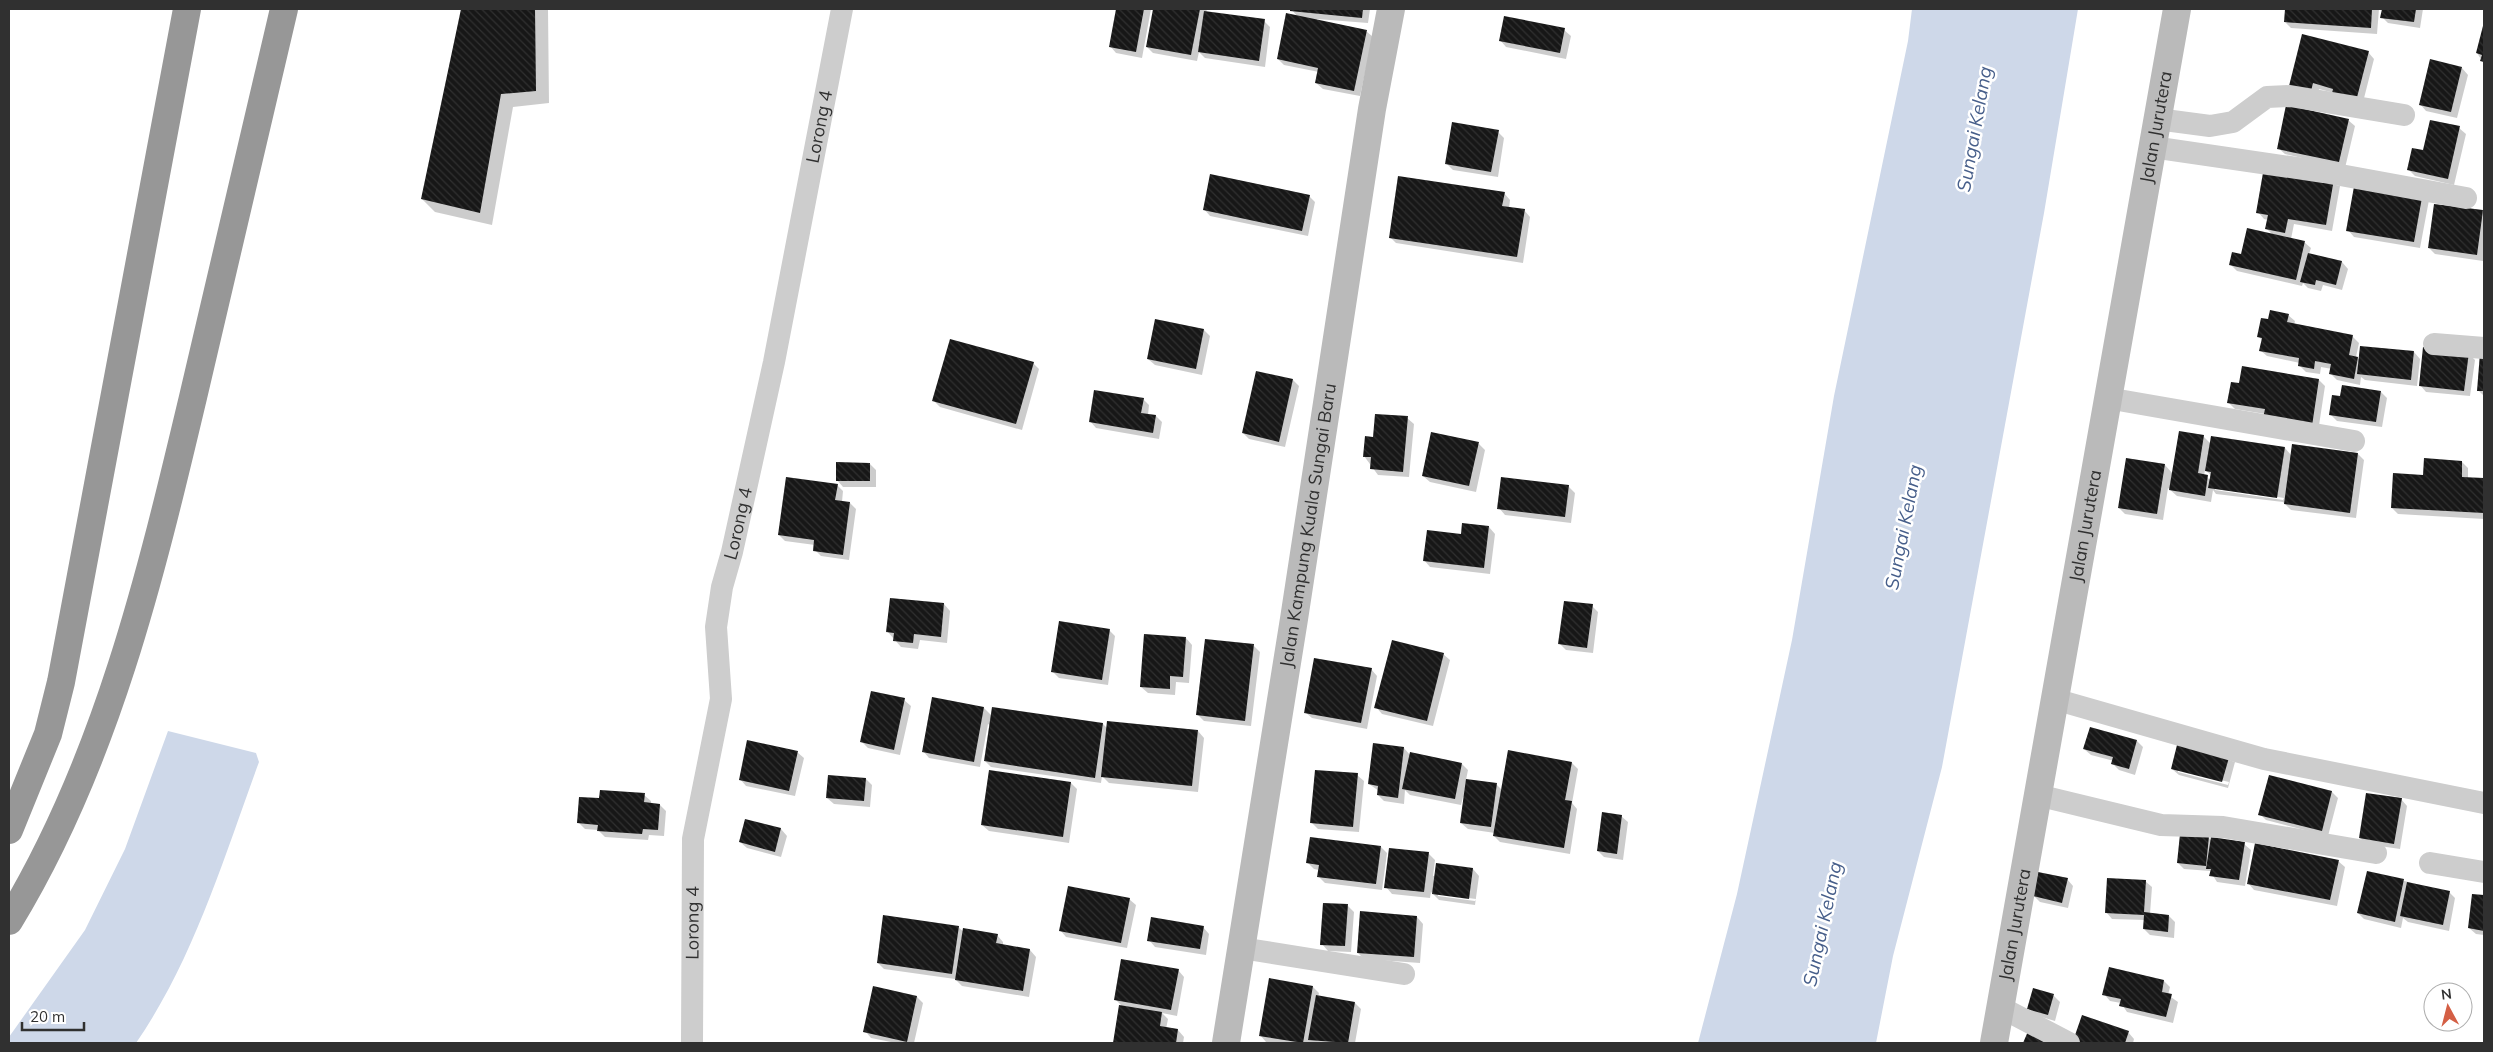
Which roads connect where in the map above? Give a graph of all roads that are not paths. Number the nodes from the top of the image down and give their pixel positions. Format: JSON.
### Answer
{"nodes":[{"id":1,"x":187,"y":9,"type":"edge"},
{"id":2,"x":284,"y":9,"type":"edge"},
{"id":3,"x":842,"y":9,"type":"edge"},
{"id":4,"x":1391,"y":9,"type":"edge"},
{"id":5,"x":2177,"y":9,"type":"edge"},
{"id":6,"x":2404,"y":115,"type":"dead end"},
{"id":7,"x":2157,"y":119,"type":"junction"},
{"id":8,"x":2152,"y":147,"type":"junction"},
{"id":9,"x":2466,"y":198,"type":"dead end"},
{"id":10,"x":2434,"y":344,"type":"dead end"},
{"id":11,"x":2484,"y":348,"type":"edge"},
{"id":12,"x":2107,"y":398,"type":"junction"},
{"id":13,"x":2354,"y":441,"type":"dead end"},
{"id":14,"x":2054,"y":699,"type":"junction"},
{"id":15,"x":2037,"y":795,"type":"junction"},
{"id":16,"x":2484,"y":804,"type":"edge"},
{"id":17,"x":9,"y":830,"type":"edge"},
{"id":18,"x":2376,"y":853,"type":"dead end"},
{"id":19,"x":2430,"y":863,"type":"dead end"},
{"id":20,"x":2484,"y":872,"type":"edge"},
{"id":21,"x":9,"y":922,"type":"edge"},
{"id":22,"x":1240,"y":948,"type":"junction"},
{"id":23,"x":1404,"y":974,"type":"dead end"},
{"id":24,"x":2000,"y":1007,"type":"junction"},
{"id":25,"x":692,"y":1043,"type":"edge"},
{"id":26,"x":1226,"y":1043,"type":"edge"},
{"id":27,"x":1994,"y":1043,"type":"edge"},
{"id":28,"x":2069,"y":1043,"type":"edge"}],
"edges":[{"from":1,"to":17,"type":"highway"},
{"from":2,"to":21,"type":"highway"},
{"from":3,"to":25,"type":"street","name":"Lorong 4"},
{"from":4,"to":22,"type":"street","name":"Jalan Kampung Kuala Sungai Baru"},
{"from":5,"to":7,"type":"street","name":"Jalan Jurutera"},
{"from":6,"to":7,"type":"street"},
{"from":7,"to":8,"type":"street","name":"Jalan Jurutera"},
{"from":8,"to":9,"type":"street"},
{"from":8,"to":12,"type":"street","name":"Jalan Jurutera"},
{"from":10,"to":11,"type":"street"},
{"from":12,"to":13,"type":"street"},
{"from":12,"to":14,"type":"street","name":"Jalan Jurutera"},
{"from":14,"to":15,"type":"street","name":"Jalan Jurutera"},
{"from":14,"to":16,"type":"street"},
{"from":15,"to":18,"type":"street"},
{"from":15,"to":24,"type":"street","name":"Jalan Jurutera"},
{"from":19,"to":20,"type":"street"},
{"from":22,"to":23,"type":"street"},
{"from":22,"to":26,"type":"street","name":"Jalan Kampung Kuala Sungai Baru"},
{"from":24,"to":27,"type":"street","name":"Jalan Jurutera"},
{"from":24,"to":28,"type":"street"}]}
